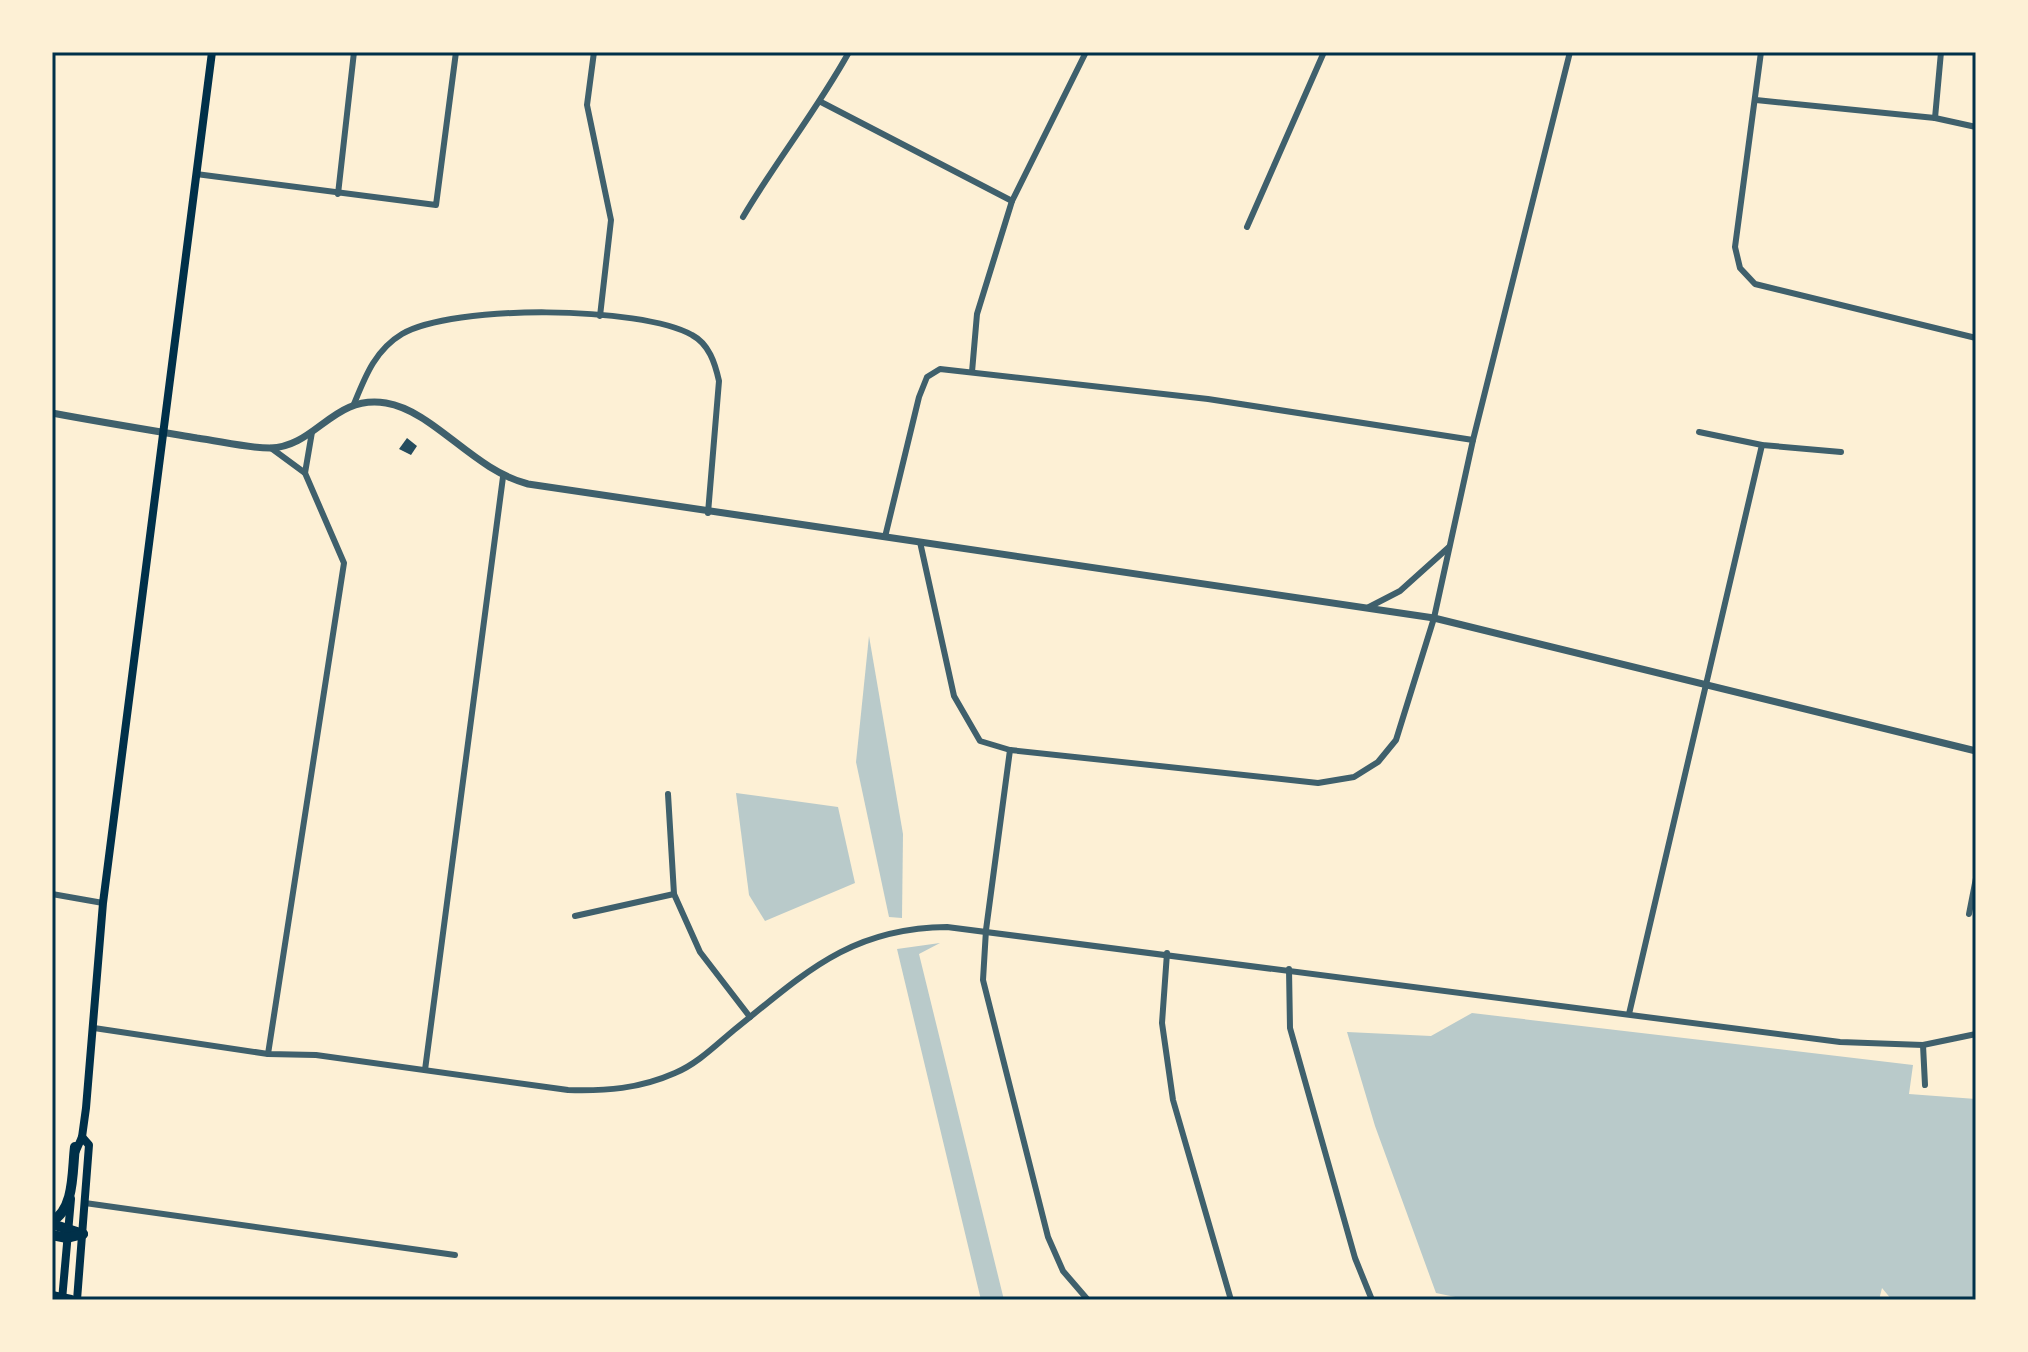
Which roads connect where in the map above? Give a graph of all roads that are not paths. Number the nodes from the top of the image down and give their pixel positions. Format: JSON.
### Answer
{"nodes":[{"id":1,"x":212,"y":52,"type":"edge"},
{"id":2,"x":354,"y":52,"type":"edge"},
{"id":3,"x":456,"y":52,"type":"edge"},
{"id":4,"x":594,"y":52,"type":"edge"},
{"id":5,"x":849,"y":52,"type":"edge"},
{"id":6,"x":1086,"y":52,"type":"edge"},
{"id":7,"x":1324,"y":52,"type":"edge"},
{"id":8,"x":1570,"y":52,"type":"edge"},
{"id":9,"x":1761,"y":52,"type":"edge"},
{"id":10,"x":1941,"y":52,"type":"edge"},
{"id":11,"x":1756,"y":100,"type":"junction"},
{"id":12,"x":821,"y":102,"type":"junction"},
{"id":13,"x":1935,"y":118,"type":"junction"},
{"id":14,"x":1976,"y":127,"type":"edge"},
{"id":15,"x":196,"y":174,"type":"junction"},
{"id":16,"x":338,"y":194,"type":"junction"},
{"id":17,"x":1012,"y":201,"type":"junction"},
{"id":18,"x":743,"y":217,"type":"dead end"},
{"id":19,"x":1247,"y":227,"type":"dead end"},
{"id":20,"x":600,"y":316,"type":"junction"},
{"id":21,"x":1976,"y":338,"type":"edge"},
{"id":22,"x":972,"y":372,"type":"junction"},
{"id":23,"x":354,"y":404,"type":"junction"},
{"id":24,"x":52,"y":413,"type":"edge"},
{"id":25,"x":161,"y":432,"type":"junction"},
{"id":26,"x":312,"y":432,"type":"junction"},
{"id":27,"x":1699,"y":432,"type":"dead end"},
{"id":28,"x":1473,"y":440,"type":"junction"},
{"id":29,"x":1762,"y":445,"type":"junction"},
{"id":30,"x":271,"y":448,"type":"junction"},
{"id":31,"x":1841,"y":452,"type":"dead end"},
{"id":32,"x":305,"y":473,"type":"junction"},
{"id":33,"x":503,"y":477,"type":"junction"},
{"id":34,"x":708,"y":513,"type":"junction"},
{"id":35,"x":885,"y":537,"type":"junction"},
{"id":36,"x":920,"y":542,"type":"junction"},
{"id":37,"x":1449,"y":547,"type":"junction"},
{"id":38,"x":1369,"y":607,"type":"junction"},
{"id":39,"x":1434,"y":618,"type":"junction"},
{"id":40,"x":1706,"y":683,"type":"junction"},
{"id":41,"x":1010,"y":750,"type":"junction"},
{"id":42,"x":1976,"y":751,"type":"edge"},
{"id":43,"x":668,"y":794,"type":"dead end"},
{"id":44,"x":1976,"y":878,"type":"edge"},
{"id":45,"x":52,"y":894,"type":"edge"},
{"id":46,"x":674,"y":894,"type":"junction"},
{"id":47,"x":103,"y":903,"type":"junction"},
{"id":48,"x":1969,"y":914,"type":"dead end"},
{"id":49,"x":575,"y":916,"type":"dead end"},
{"id":50,"x":986,"y":930,"type":"junction"},
{"id":51,"x":1167,"y":953,"type":"junction"},
{"id":52,"x":1289,"y":969,"type":"junction"},
{"id":53,"x":1629,"y":1014,"type":"junction"},
{"id":54,"x":750,"y":1017,"type":"junction"},
{"id":55,"x":94,"y":1028,"type":"junction"},
{"id":56,"x":1976,"y":1034,"type":"edge"},
{"id":57,"x":1923,"y":1045,"type":"junction"},
{"id":58,"x":268,"y":1054,"type":"junction"},
{"id":59,"x":425,"y":1070,"type":"junction"},
{"id":60,"x":1925,"y":1085,"type":"dead end"},
{"id":61,"x":82,"y":1137,"type":"junction"},
{"id":62,"x":75,"y":1147,"type":"junction"},
{"id":63,"x":85,"y":1203,"type":"junction"},
{"id":64,"x":52,"y":1222,"type":"edge"},
{"id":65,"x":68,"y":1232,"type":"junction"},
{"id":66,"x":83,"y":1234,"type":"junction"},
{"id":67,"x":52,"y":1235,"type":"edge"},
{"id":68,"x":455,"y":1255,"type":"dead end"},
{"id":69,"x":52,"y":1296,"type":"edge"},
{"id":70,"x":62,"y":1300,"type":"edge"},
{"id":71,"x":71,"y":1300,"type":"edge"},
{"id":72,"x":77,"y":1300,"type":"edge"},
{"id":73,"x":1088,"y":1300,"type":"edge"},
{"id":74,"x":1231,"y":1300,"type":"edge"},
{"id":75,"x":1372,"y":1300,"type":"edge"}],
"edges":[{"from":1,"to":15,"type":"main road"},
{"from":2,"to":16,"type":"street"},
{"from":3,"to":16,"type":"street"},
{"from":4,"to":20,"type":"street"},
{"from":5,"to":12,"type":"street"},
{"from":6,"to":17,"type":"street"},
{"from":7,"to":19,"type":"street"},
{"from":8,"to":28,"type":"street"},
{"from":9,"to":11,"type":"street"},
{"from":10,"to":13,"type":"street"},
{"from":11,"to":13,"type":"street"},
{"from":11,"to":21,"type":"street"},
{"from":12,"to":17,"type":"street"},
{"from":12,"to":18,"type":"street"},
{"from":13,"to":14,"type":"street"},
{"from":15,"to":16,"type":"street"},
{"from":15,"to":25,"type":"main road"},
{"from":17,"to":22,"type":"street"},
{"from":20,"to":23,"type":"street"},
{"from":20,"to":34,"type":"street"},
{"from":22,"to":28,"type":"street"},
{"from":22,"to":35,"type":"street"},
{"from":23,"to":26,"type":"street"},
{"from":23,"to":33,"type":"street"},
{"from":24,"to":25,"type":"street"},
{"from":25,"to":30,"type":"street"},
{"from":25,"to":47,"type":"main road"},
{"from":26,"to":30,"type":"street"},
{"from":26,"to":32,"type":"street"},
{"from":27,"to":29,"type":"street"},
{"from":28,"to":37,"type":"street"},
{"from":29,"to":31,"type":"street"},
{"from":29,"to":40,"type":"street"},
{"from":30,"to":32,"type":"street"},
{"from":32,"to":58,"type":"street"},
{"from":33,"to":34,"type":"street"},
{"from":33,"to":59,"type":"street"},
{"from":34,"to":35,"type":"street"},
{"from":35,"to":36,"type":"street"},
{"from":36,"to":38,"type":"street"},
{"from":36,"to":41,"type":"street"},
{"from":37,"to":38,"type":"street"},
{"from":37,"to":39,"type":"street"},
{"from":38,"to":39,"type":"street"},
{"from":39,"to":40,"type":"street"},
{"from":39,"to":41,"type":"street"},
{"from":40,"to":42,"type":"street"},
{"from":40,"to":53,"type":"street"},
{"from":41,"to":50,"type":"street"},
{"from":43,"to":46,"type":"street"},
{"from":44,"to":48,"type":"street"},
{"from":45,"to":47,"type":"street"},
{"from":46,"to":49,"type":"street"},
{"from":46,"to":54,"type":"street"},
{"from":47,"to":55,"type":"main road"},
{"from":50,"to":51,"type":"street"},
{"from":50,"to":54,"type":"street"},
{"from":50,"to":73,"type":"street"},
{"from":51,"to":52,"type":"street"},
{"from":51,"to":74,"type":"street"},
{"from":52,"to":53,"type":"street"},
{"from":52,"to":75,"type":"street"},
{"from":53,"to":57,"type":"street"},
{"from":54,"to":59,"type":"street"},
{"from":55,"to":58,"type":"street"},
{"from":55,"to":61,"type":"main road"},
{"from":56,"to":57,"type":"street"},
{"from":57,"to":60,"type":"street"},
{"from":58,"to":59,"type":"street"},
{"from":61,"to":62,"type":"main road"},
{"from":61,"to":63,"type":"main road"},
{"from":62,"to":64,"type":"highway"},
{"from":62,"to":65,"type":"main road"},
{"from":63,"to":66,"type":"main road"},
{"from":63,"to":68,"type":"street"},
{"from":64,"to":65,"type":"highway"},
{"from":65,"to":66,"type":"highway"},
{"from":65,"to":67,"type":"highway"},
{"from":65,"to":70,"type":"main road"},
{"from":66,"to":72,"type":"main road"},
{"from":69,"to":71,"type":"highway"}]}
